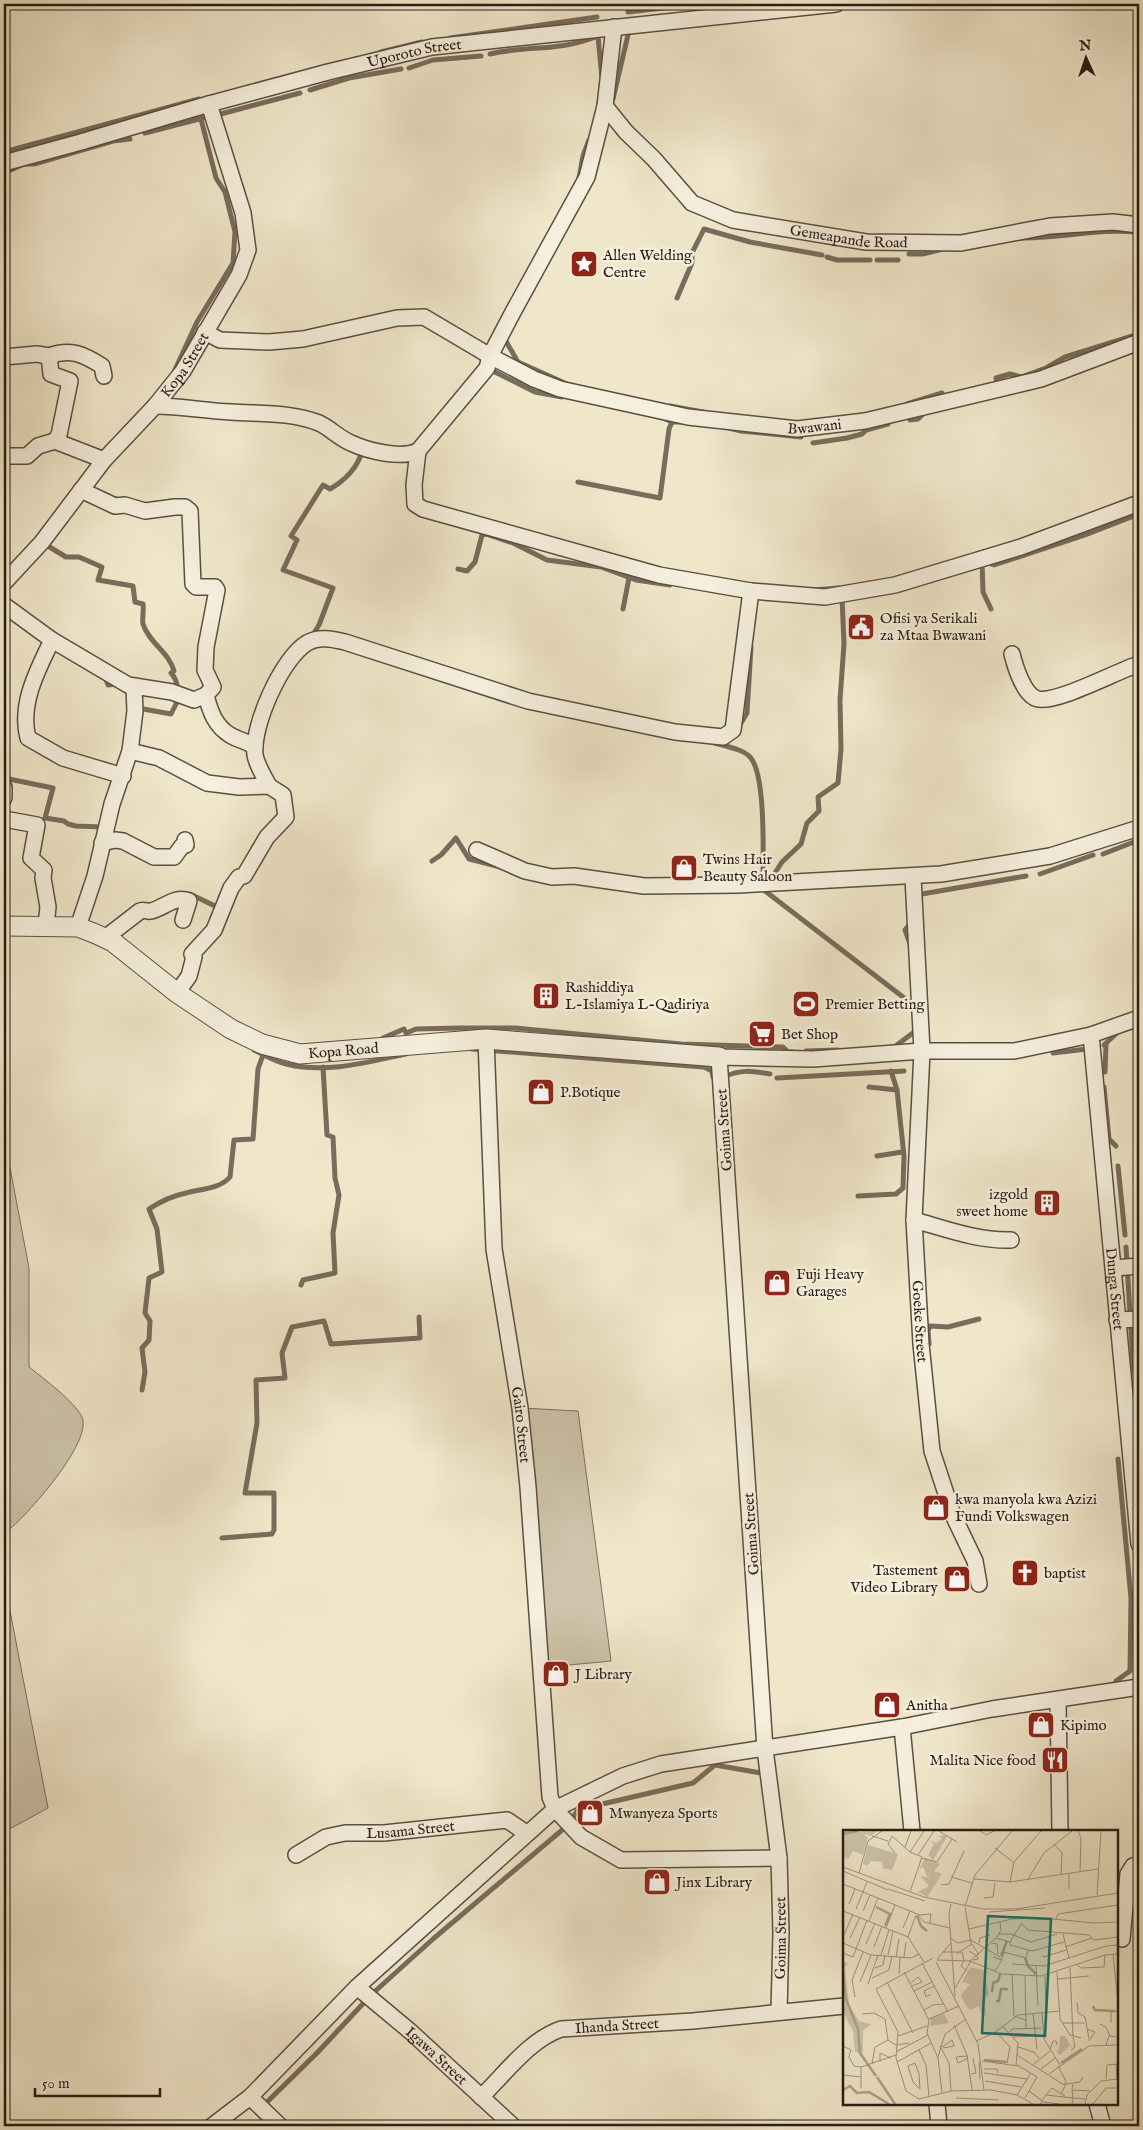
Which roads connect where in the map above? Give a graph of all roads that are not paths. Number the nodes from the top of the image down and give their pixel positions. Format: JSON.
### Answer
{"nodes":[{"id":1,"x":836,"y":4,"type":"edge"},
{"id":2,"x":614,"y":27,"type":"junction"},
{"id":3,"x":209,"y":104,"type":"junction"},
{"id":4,"x":605,"y":106,"type":"junction"},
{"id":5,"x":4,"y":163,"type":"edge"},
{"id":6,"x":1139,"y":225,"type":"edge"},
{"id":7,"x":205,"y":332,"type":"junction"},
{"id":8,"x":1139,"y":342,"type":"edge"},
{"id":9,"x":48,"y":356,"type":"junction"},
{"id":10,"x":490,"y":356,"type":"junction"},
{"id":11,"x":4,"y":357,"type":"edge"},
{"id":12,"x":104,"y":376,"type":"dead end"},
{"id":13,"x":155,"y":406,"type":"junction"},
{"id":14,"x":56,"y":440,"type":"junction"},
{"id":15,"x":418,"y":451,"type":"junction"},
{"id":16,"x":4,"y":456,"type":"edge"},
{"id":17,"x":104,"y":460,"type":"junction"},
{"id":18,"x":81,"y":490,"type":"junction"},
{"id":19,"x":1139,"y":503,"type":"edge"},
{"id":20,"x":4,"y":583,"type":"edge"},
{"id":21,"x":751,"y":591,"type":"junction"},
{"id":22,"x":4,"y":605,"type":"edge"},
{"id":23,"x":52,"y":640,"type":"junction"},
{"id":24,"x":1012,"y":654,"type":"dead end"},
{"id":25,"x":1139,"y":664,"type":"edge"},
{"id":26,"x":134,"y":687,"type":"junction"},
{"id":27,"x":206,"y":695,"type":"junction"},
{"id":28,"x":255,"y":747,"type":"junction"},
{"id":29,"x":130,"y":750,"type":"junction"},
{"id":30,"x":123,"y":776,"type":"junction"},
{"id":31,"x":269,"y":786,"type":"junction"},
{"id":32,"x":4,"y":787,"type":"edge"},
{"id":33,"x":4,"y":798,"type":"edge"},
{"id":34,"x":4,"y":819,"type":"edge"},
{"id":35,"x":1139,"y":828,"type":"edge"},
{"id":36,"x":185,"y":840,"type":"dead end"},
{"id":37,"x":102,"y":843,"type":"junction"},
{"id":38,"x":477,"y":850,"type":"dead end"},
{"id":39,"x":913,"y":876,"type":"junction"},
{"id":40,"x":183,"y":920,"type":"dead end"},
{"id":41,"x":46,"y":925,"type":"junction"},
{"id":42,"x":4,"y":926,"type":"edge"},
{"id":43,"x":78,"y":927,"type":"junction"},
{"id":44,"x":105,"y":938,"type":"junction"},
{"id":45,"x":177,"y":993,"type":"junction"},
{"id":46,"x":1139,"y":1018,"type":"edge"},
{"id":47,"x":1091,"y":1035,"type":"junction"},
{"id":48,"x":486,"y":1039,"type":"junction"},
{"id":49,"x":922,"y":1051,"type":"junction"},
{"id":50,"x":719,"y":1057,"type":"junction"},
{"id":51,"x":914,"y":1220,"type":"junction"},
{"id":52,"x":1011,"y":1240,"type":"dead end"},
{"id":53,"x":1139,"y":1266,"type":"edge"},
{"id":54,"x":1114,"y":1268,"type":"junction"},
{"id":55,"x":1139,"y":1319,"type":"edge"},
{"id":56,"x":1117,"y":1320,"type":"junction"},
{"id":57,"x":1139,"y":1544,"type":"edge"},
{"id":58,"x":978,"y":1584,"type":"dead end"},
{"id":59,"x":1139,"y":1687,"type":"edge"},
{"id":60,"x":1058,"y":1700,"type":"junction"},
{"id":61,"x":902,"y":1727,"type":"junction"},
{"id":62,"x":766,"y":1749,"type":"junction"},
{"id":63,"x":555,"y":1809,"type":"junction"},
{"id":64,"x":912,"y":1830,"type":"edge"},
{"id":65,"x":1060,"y":1830,"type":"edge"},
{"id":66,"x":526,"y":1833,"type":"junction"},
{"id":67,"x":296,"y":1855,"type":"dead end"},
{"id":68,"x":779,"y":1858,"type":"junction"},
{"id":69,"x":1139,"y":1865,"type":"edge"},
{"id":70,"x":1122,"y":1939,"type":"dead end"},
{"id":71,"x":357,"y":1987,"type":"junction"},
{"id":72,"x":843,"y":2006,"type":"edge"},
{"id":73,"x":779,"y":2012,"type":"junction"},
{"id":74,"x":250,"y":2097,"type":"junction"},
{"id":75,"x":481,"y":2097,"type":"junction"},
{"id":76,"x":937,"y":2105,"type":"edge"},
{"id":77,"x":1097,"y":2105,"type":"edge"},
{"id":78,"x":212,"y":2126,"type":"edge"},
{"id":79,"x":280,"y":2126,"type":"edge"},
{"id":80,"x":513,"y":2126,"type":"edge"},
{"id":81,"x":939,"y":2126,"type":"edge"},
{"id":82,"x":1103,"y":2126,"type":"edge"}],
"edges":[{"from":1,"to":2,"type":"street","name":"Uporoto Street"},
{"from":2,"to":3,"type":"street","name":"Uporoto Street"},
{"from":2,"to":4,"type":"street"},
{"from":3,"to":5,"type":"street","name":"Uporoto Street"},
{"from":3,"to":7,"type":"street","name":"Kopa Street"},
{"from":4,"to":6,"type":"street","name":"Gemeapande Road"},
{"from":4,"to":10,"type":"street"},
{"from":7,"to":10,"type":"street","name":"Bwawani"},
{"from":7,"to":13,"type":"street","name":"Kopa Street"},
{"from":8,"to":10,"type":"street","name":"Bwawani"},
{"from":9,"to":11,"type":"street"},
{"from":9,"to":12,"type":"street"},
{"from":9,"to":14,"type":"street"},
{"from":10,"to":15,"type":"street"},
{"from":13,"to":15,"type":"street"},
{"from":13,"to":17,"type":"street","name":"Kopa Street"},
{"from":14,"to":16,"type":"street"},
{"from":14,"to":17,"type":"street"},
{"from":15,"to":21,"type":"street"},
{"from":17,"to":18,"type":"street","name":"Kopa Street"},
{"from":18,"to":20,"type":"street","name":"Kopa Street"},
{"from":18,"to":27,"type":"street"},
{"from":19,"to":21,"type":"street"},
{"from":21,"to":28,"type":"street"},
{"from":22,"to":23,"type":"street"},
{"from":23,"to":26,"type":"street"},
{"from":23,"to":30,"type":"street"},
{"from":24,"to":25,"type":"street"},
{"from":26,"to":27,"type":"street"},
{"from":26,"to":29,"type":"street"},
{"from":27,"to":28,"type":"street"},
{"from":28,"to":31,"type":"street"},
{"from":29,"to":30,"type":"street"},
{"from":29,"to":31,"type":"street"},
{"from":30,"to":37,"type":"street"},
{"from":31,"to":45,"type":"street"},
{"from":32,"to":33,"type":"street"},
{"from":34,"to":41,"type":"street"},
{"from":35,"to":39,"type":"street"},
{"from":36,"to":37,"type":"street"},
{"from":37,"to":43,"type":"street"},
{"from":38,"to":39,"type":"street"},
{"from":39,"to":49,"type":"street","name":"Goeke Street"},
{"from":40,"to":44,"type":"street"},
{"from":41,"to":42,"type":"street","name":"Kopa Road"},
{"from":41,"to":43,"type":"street","name":"Kopa Road"},
{"from":43,"to":44,"type":"street","name":"Kopa Road"},
{"from":44,"to":45,"type":"street","name":"Kopa Road"},
{"from":45,"to":48,"type":"street","name":"Kopa Road"},
{"from":46,"to":47,"type":"street"},
{"from":47,"to":49,"type":"street"},
{"from":47,"to":54,"type":"street","name":"Dunga Street"},
{"from":48,"to":50,"type":"street","name":"Kopa Road"},
{"from":48,"to":63,"type":"street","name":"Gairo Street"},
{"from":49,"to":50,"type":"street"},
{"from":49,"to":51,"type":"street","name":"Goeke Street"},
{"from":50,"to":62,"type":"street","name":"Goima Street"},
{"from":51,"to":52,"type":"street"},
{"from":51,"to":58,"type":"street","name":"Goeke Street"},
{"from":53,"to":54,"type":"street"},
{"from":54,"to":56,"type":"street","name":"Dunga Street"},
{"from":55,"to":56,"type":"street"},
{"from":56,"to":57,"type":"street","name":"Dunga Street"},
{"from":59,"to":60,"type":"street"},
{"from":60,"to":61,"type":"street"},
{"from":60,"to":65,"type":"street"},
{"from":61,"to":62,"type":"street"},
{"from":61,"to":64,"type":"street"},
{"from":62,"to":63,"type":"street"},
{"from":62,"to":68,"type":"street","name":"Goima Street"},
{"from":63,"to":66,"type":"street"},
{"from":63,"to":68,"type":"street"},
{"from":66,"to":67,"type":"street","name":"Lusama Street"},
{"from":66,"to":71,"type":"street"},
{"from":68,"to":73,"type":"street","name":"Goima Street"},
{"from":69,"to":70,"type":"street"},
{"from":71,"to":74,"type":"street"},
{"from":71,"to":75,"type":"street","name":"Igawa Street"},
{"from":72,"to":73,"type":"street","name":"Ihanda Street"},
{"from":73,"to":75,"type":"street","name":"Ihanda Street"},
{"from":74,"to":78,"type":"street"},
{"from":74,"to":79,"type":"street"},
{"from":75,"to":80,"type":"street","name":"Igawa Street"},
{"from":76,"to":81,"type":"street"},
{"from":77,"to":82,"type":"street"}]}
